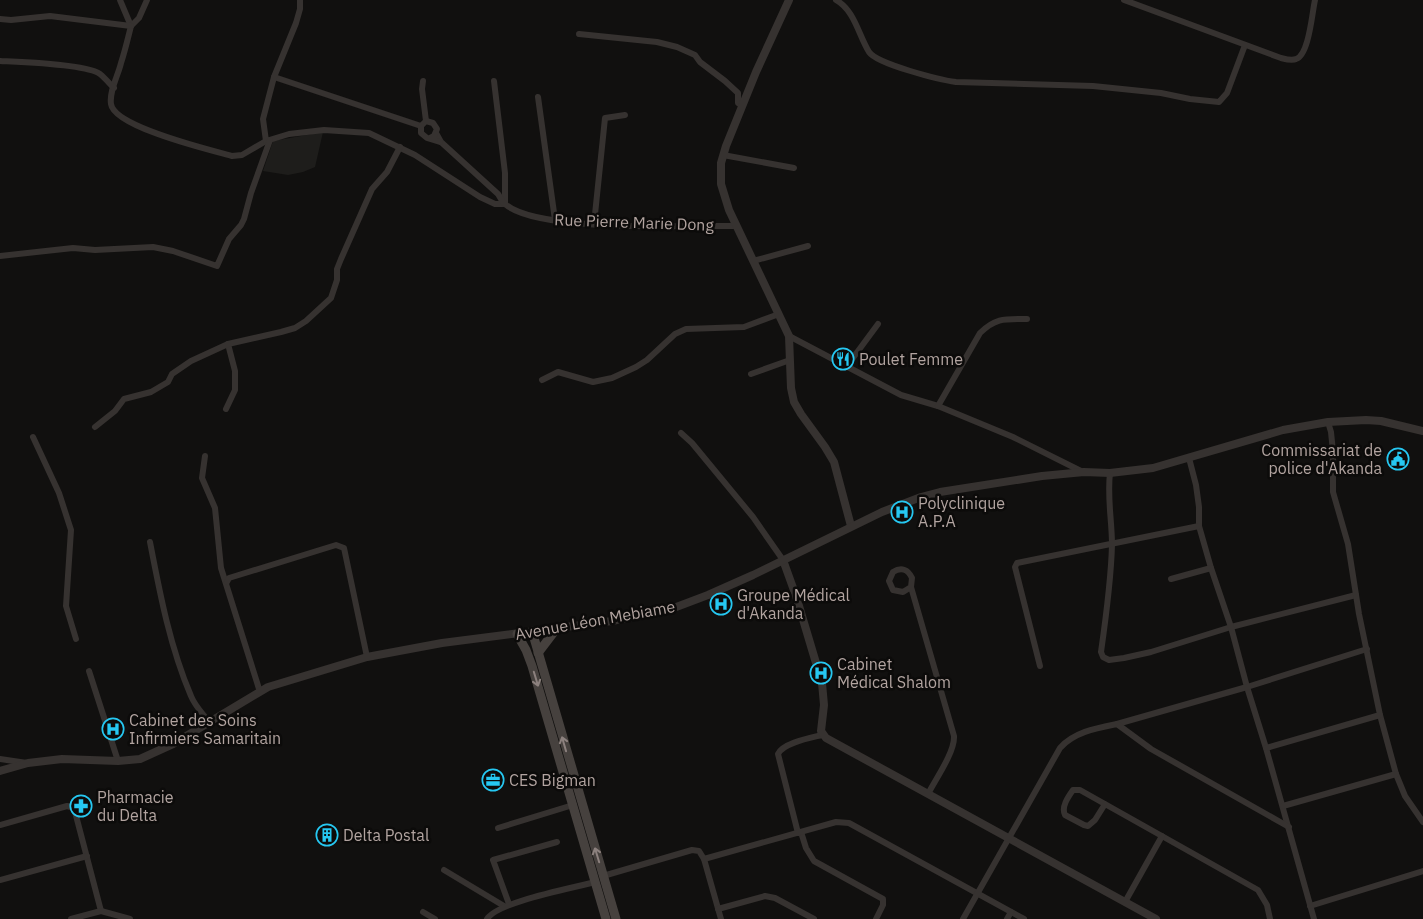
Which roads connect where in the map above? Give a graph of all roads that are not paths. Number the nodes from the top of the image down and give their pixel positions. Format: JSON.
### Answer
{"nodes":[{"id":1,"x":120,"y":0,"type":"edge"},
{"id":2,"x":147,"y":0,"type":"edge"},
{"id":3,"x":300,"y":0,"type":"edge"},
{"id":4,"x":789,"y":0,"type":"edge"},
{"id":5,"x":836,"y":0,"type":"edge"},
{"id":6,"x":1124,"y":0,"type":"edge"},
{"id":7,"x":1315,"y":0,"type":"edge"},
{"id":8,"x":0,"y":19,"type":"edge"},
{"id":9,"x":131,"y":26,"type":"junction"},
{"id":10,"x":579,"y":34,"type":"dead end"},
{"id":11,"x":1245,"y":45,"type":"junction"},
{"id":12,"x":0,"y":61,"type":"edge"},
{"id":13,"x":274,"y":77,"type":"junction"},
{"id":14,"x":423,"y":81,"type":"dead end"},
{"id":15,"x":494,"y":81,"type":"dead end"},
{"id":16,"x":114,"y":88,"type":"junction"},
{"id":17,"x":538,"y":97,"type":"dead end"},
{"id":18,"x":742,"y":105,"type":"junction"},
{"id":19,"x":625,"y":115,"type":"dead end"},
{"id":20,"x":423,"y":124,"type":"junction"},
{"id":21,"x":433,"y":135,"type":"junction"},
{"id":22,"x":268,"y":141,"type":"junction"},
{"id":23,"x":400,"y":147,"type":"junction"},
{"id":24,"x":722,"y":155,"type":"junction"},
{"id":25,"x":794,"y":168,"type":"dead end"},
{"id":26,"x":504,"y":204,"type":"junction"},
{"id":27,"x":555,"y":220,"type":"junction"},
{"id":28,"x":594,"y":224,"type":"junction"},
{"id":29,"x":737,"y":226,"type":"junction"},
{"id":30,"x":808,"y":246,"type":"dead end"},
{"id":31,"x":0,"y":256,"type":"edge"},
{"id":32,"x":753,"y":261,"type":"junction"},
{"id":33,"x":780,"y":314,"type":"junction"},
{"id":34,"x":1027,"y":319,"type":"dead end"},
{"id":35,"x":878,"y":324,"type":"dead end"},
{"id":36,"x":789,"y":336,"type":"junction"},
{"id":37,"x":228,"y":344,"type":"junction"},
{"id":38,"x":790,"y":360,"type":"junction"},
{"id":39,"x":847,"y":366,"type":"junction"},
{"id":40,"x":752,"y":374,"type":"dead end"},
{"id":41,"x":542,"y":380,"type":"dead end"},
{"id":42,"x":938,"y":406,"type":"junction"},
{"id":43,"x":226,"y":409,"type":"dead end"},
{"id":44,"x":1328,"y":422,"type":"junction"},
{"id":45,"x":95,"y":427,"type":"dead end"},
{"id":46,"x":1423,"y":431,"type":"edge"},
{"id":47,"x":681,"y":433,"type":"dead end"},
{"id":48,"x":33,"y":437,"type":"dead end"},
{"id":49,"x":206,"y":456,"type":"dead end"},
{"id":50,"x":1189,"y":458,"type":"junction"},
{"id":51,"x":1084,"y":472,"type":"junction"},
{"id":52,"x":1110,"y":473,"type":"junction"},
{"id":53,"x":851,"y":526,"type":"junction"},
{"id":54,"x":1199,"y":526,"type":"junction"},
{"id":55,"x":150,"y":542,"type":"dead end"},
{"id":56,"x":1112,"y":545,"type":"junction"},
{"id":57,"x":783,"y":560,"type":"junction"},
{"id":58,"x":1211,"y":568,"type":"junction"},
{"id":59,"x":1170,"y":579,"type":"dead end"},
{"id":60,"x":226,"y":582,"type":"junction"},
{"id":61,"x":911,"y":587,"type":"dead end"},
{"id":62,"x":1356,"y":595,"type":"junction"},
{"id":63,"x":1231,"y":627,"type":"junction"},
{"id":64,"x":557,"y":628,"type":"junction"},
{"id":65,"x":532,"y":631,"type":"junction"},
{"id":66,"x":517,"y":634,"type":"junction"},
{"id":67,"x":76,"y":639,"type":"dead end"},
{"id":68,"x":1367,"y":650,"type":"junction"},
{"id":69,"x":538,"y":653,"type":"junction"},
{"id":70,"x":367,"y":657,"type":"junction"},
{"id":71,"x":1040,"y":666,"type":"dead end"},
{"id":72,"x":89,"y":671,"type":"dead end"},
{"id":73,"x":1247,"y":687,"type":"junction"},
{"id":74,"x":260,"y":692,"type":"junction"},
{"id":75,"x":1380,"y":715,"type":"junction"},
{"id":76,"x":209,"y":722,"type":"junction"},
{"id":77,"x":1117,"y":724,"type":"junction"},
{"id":78,"x":822,"y":734,"type":"junction"},
{"id":79,"x":1266,"y":748,"type":"junction"},
{"id":80,"x":0,"y":759,"type":"edge"},
{"id":81,"x":118,"y":761,"type":"junction"},
{"id":82,"x":28,"y":763,"type":"junction"},
{"id":83,"x":0,"y":772,"type":"edge"},
{"id":84,"x":1396,"y":774,"type":"junction"},
{"id":85,"x":928,"y":794,"type":"junction"},
{"id":86,"x":1105,"y":804,"type":"junction"},
{"id":87,"x":572,"y":805,"type":"junction"},
{"id":88,"x":1283,"y":806,"type":"junction"},
{"id":89,"x":1423,"y":822,"type":"edge"},
{"id":90,"x":0,"y":825,"type":"edge"},
{"id":91,"x":1288,"y":827,"type":"junction"},
{"id":92,"x":498,"y":828,"type":"dead end"},
{"id":93,"x":800,"y":832,"type":"junction"},
{"id":94,"x":1162,"y":836,"type":"junction"},
{"id":95,"x":1009,"y":839,"type":"junction"},
{"id":96,"x":557,"y":842,"type":"dead end"},
{"id":97,"x":87,"y":856,"type":"junction"},
{"id":98,"x":704,"y":859,"type":"junction"},
{"id":99,"x":444,"y":870,"type":"dead end"},
{"id":100,"x":1423,"y":872,"type":"edge"},
{"id":101,"x":603,"y":876,"type":"junction"},
{"id":102,"x":0,"y":880,"type":"edge"},
{"id":103,"x":595,"y":882,"type":"junction"},
{"id":104,"x":976,"y":892,"type":"junction"},
{"id":105,"x":1125,"y":902,"type":"junction"},
{"id":106,"x":506,"y":905,"type":"junction"},
{"id":107,"x":1310,"y":906,"type":"junction"},
{"id":108,"x":718,"y":909,"type":"junction"},
{"id":109,"x":101,"y":911,"type":"junction"},
{"id":110,"x":423,"y":912,"type":"dead end"},
{"id":111,"x":1011,"y":912,"type":"junction"},
{"id":112,"x":71,"y":919,"type":"edge"},
{"id":113,"x":130,"y":919,"type":"edge"},
{"id":114,"x":435,"y":919,"type":"edge"},
{"id":115,"x":487,"y":919,"type":"edge"},
{"id":116,"x":606,"y":919,"type":"edge"},
{"id":117,"x":616,"y":919,"type":"edge"},
{"id":118,"x":721,"y":919,"type":"edge"},
{"id":119,"x":814,"y":919,"type":"edge"},
{"id":120,"x":876,"y":919,"type":"edge"},
{"id":121,"x":963,"y":919,"type":"edge"},
{"id":122,"x":1007,"y":919,"type":"edge"},
{"id":123,"x":1024,"y":919,"type":"edge"},
{"id":124,"x":1156,"y":919,"type":"edge"},
{"id":125,"x":1270,"y":919,"type":"edge"},
{"id":126,"x":1314,"y":919,"type":"edge"}],
"edges":[{"from":1,"to":9,"type":"street"},
{"from":2,"to":9,"type":"street"},
{"from":3,"to":13,"type":"street"},
{"from":4,"to":18,"type":"street"},
{"from":5,"to":11,"type":"street"},
{"from":6,"to":11,"type":"street"},
{"from":7,"to":11,"type":"street"},
{"from":8,"to":9,"type":"street"},
{"from":9,"to":16,"type":"street"},
{"from":10,"to":18,"type":"street"},
{"from":12,"to":16,"type":"street"},
{"from":13,"to":20,"type":"street"},
{"from":13,"to":22,"type":"street"},
{"from":14,"to":20,"type":"street"},
{"from":15,"to":26,"type":"street"},
{"from":16,"to":22,"type":"street","name":"Rue Pierre Marie Dong"},
{"from":17,"to":27,"type":"street"},
{"from":18,"to":24,"type":"street"},
{"from":19,"to":28,"type":"street"},
{"from":20,"to":21,"type":"street"},
{"from":20,"to":21,"type":"street"},
{"from":21,"to":26,"type":"street"},
{"from":22,"to":23,"type":"street","name":"Rue Pierre Marie Dong"},
{"from":22,"to":31,"type":"street"},
{"from":23,"to":26,"type":"street","name":"Rue Pierre Marie Dong"},
{"from":23,"to":37,"type":"street"},
{"from":24,"to":25,"type":"street"},
{"from":24,"to":29,"type":"street"},
{"from":26,"to":27,"type":"street","name":"Rue Pierre Marie Dong"},
{"from":27,"to":28,"type":"street","name":"Rue Pierre Marie Dong"},
{"from":28,"to":29,"type":"street","name":"Rue Pierre Marie Dong"},
{"from":29,"to":32,"type":"street"},
{"from":30,"to":32,"type":"street"},
{"from":32,"to":33,"type":"street"},
{"from":33,"to":36,"type":"street"},
{"from":33,"to":41,"type":"street"},
{"from":34,"to":42,"type":"street"},
{"from":35,"to":39,"type":"street"},
{"from":36,"to":38,"type":"street"},
{"from":36,"to":39,"type":"street"},
{"from":37,"to":43,"type":"street"},
{"from":37,"to":45,"type":"street"},
{"from":38,"to":40,"type":"street"},
{"from":38,"to":53,"type":"street"},
{"from":39,"to":42,"type":"street"},
{"from":42,"to":51,"type":"street"},
{"from":44,"to":46,"type":"street","name":"Avenue Léon Mebiame"},
{"from":44,"to":50,"type":"street","name":"Avenue Léon Mebiame"},
{"from":44,"to":62,"type":"street"},
{"from":47,"to":57,"type":"street"},
{"from":48,"to":67,"type":"street"},
{"from":49,"to":60,"type":"street"},
{"from":50,"to":52,"type":"street","name":"Avenue Léon Mebiame"},
{"from":50,"to":54,"type":"street"},
{"from":51,"to":52,"type":"street","name":"Avenue Léon Mebiame"},
{"from":51,"to":53,"type":"street","name":"Avenue Léon Mebiame"},
{"from":52,"to":56,"type":"street"},
{"from":53,"to":57,"type":"street","name":"Avenue Léon Mebiame"},
{"from":54,"to":56,"type":"street"},
{"from":54,"to":58,"type":"street"},
{"from":55,"to":76,"type":"street"},
{"from":56,"to":63,"type":"street"},
{"from":56,"to":71,"type":"street"},
{"from":57,"to":64,"type":"street","name":"Avenue Léon Mebiame"},
{"from":57,"to":78,"type":"street"},
{"from":58,"to":59,"type":"street"},
{"from":58,"to":63,"type":"street"},
{"from":60,"to":70,"type":"street"},
{"from":60,"to":74,"type":"street"},
{"from":61,"to":85,"type":"street"},
{"from":62,"to":63,"type":"street"},
{"from":62,"to":68,"type":"street"},
{"from":63,"to":73,"type":"street"},
{"from":64,"to":65,"type":"street","name":"Avenue Léon Mebiame"},
{"from":64,"to":69,"type":"main road"},
{"from":65,"to":66,"type":"street","name":"Avenue Léon Mebiame"},
{"from":65,"to":69,"type":"main road"},
{"from":66,"to":70,"type":"street","name":"Avenue Léon Mebiame"},
{"from":66,"to":87,"type":"main road","one_way":true},
{"from":68,"to":73,"type":"street"},
{"from":68,"to":75,"type":"street"},
{"from":101,"to":69,"type":"main road","one_way":true},
{"from":70,"to":74,"type":"street","name":"Avenue Léon Mebiame"},
{"from":72,"to":81,"type":"street"},
{"from":73,"to":77,"type":"street"},
{"from":73,"to":79,"type":"street"},
{"from":74,"to":76,"type":"street","name":"Avenue Léon Mebiame"},
{"from":75,"to":79,"type":"street"},
{"from":75,"to":84,"type":"street"},
{"from":76,"to":81,"type":"street","name":"Avenue Léon Mebiame"},
{"from":77,"to":91,"type":"street"},
{"from":77,"to":95,"type":"street"},
{"from":78,"to":85,"type":"street"},
{"from":78,"to":93,"type":"street"},
{"from":79,"to":88,"type":"street"},
{"from":80,"to":82,"type":"street"},
{"from":81,"to":82,"type":"street","name":"Avenue Léon Mebiame"},
{"from":82,"to":83,"type":"street","name":"Avenue Léon Mebiame"},
{"from":84,"to":88,"type":"street"},
{"from":84,"to":89,"type":"street"},
{"from":85,"to":95,"type":"street"},
{"from":86,"to":86,"type":"street"},
{"from":86,"to":94,"type":"street"},
{"from":87,"to":92,"type":"street"},
{"from":87,"to":103,"type":"main road"},
{"from":88,"to":91,"type":"street"},
{"from":90,"to":97,"type":"street"},
{"from":91,"to":107,"type":"street"},
{"from":93,"to":98,"type":"street"},
{"from":93,"to":104,"type":"street"},
{"from":93,"to":120,"type":"street"},
{"from":94,"to":105,"type":"street"},
{"from":94,"to":125,"type":"street"},
{"from":95,"to":104,"type":"street"},
{"from":95,"to":105,"type":"street"},
{"from":96,"to":106,"type":"street"},
{"from":97,"to":102,"type":"street"},
{"from":97,"to":109,"type":"street"},
{"from":98,"to":101,"type":"street"},
{"from":98,"to":108,"type":"street"},
{"from":99,"to":106,"type":"street"},
{"from":100,"to":107,"type":"street"},
{"from":101,"to":117,"type":"main road"},
{"from":103,"to":106,"type":"street"},
{"from":103,"to":116,"type":"main road"},
{"from":104,"to":111,"type":"street"},
{"from":104,"to":121,"type":"street"},
{"from":105,"to":124,"type":"street"},
{"from":106,"to":115,"type":"street"},
{"from":107,"to":126,"type":"street"},
{"from":108,"to":118,"type":"street"},
{"from":108,"to":119,"type":"street"},
{"from":109,"to":112,"type":"street"},
{"from":109,"to":113,"type":"street"},
{"from":110,"to":114,"type":"street"},
{"from":111,"to":122,"type":"street"},
{"from":111,"to":123,"type":"street"}]}
